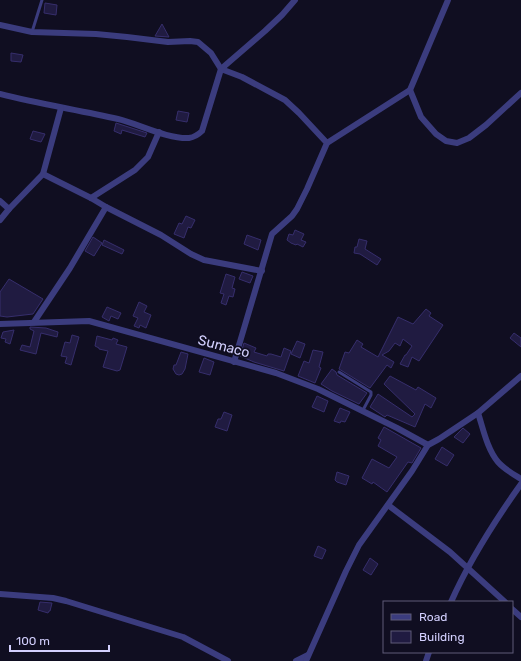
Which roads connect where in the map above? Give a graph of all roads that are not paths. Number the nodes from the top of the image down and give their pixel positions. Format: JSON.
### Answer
{"nodes":[{"id":1,"x":42,"y":0,"type":"edge"},
{"id":2,"x":295,"y":0,"type":"edge"},
{"id":3,"x":448,"y":0,"type":"edge"},
{"id":4,"x":0,"y":25,"type":"edge"},
{"id":5,"x":32,"y":32,"type":"junction"},
{"id":6,"x":222,"y":69,"type":"junction"},
{"id":7,"x":410,"y":90,"type":"junction"},
{"id":8,"x":521,"y":93,"type":"edge"},
{"id":9,"x":0,"y":94,"type":"edge"},
{"id":10,"x":61,"y":108,"type":"junction"},
{"id":11,"x":159,"y":132,"type":"junction"},
{"id":12,"x":326,"y":143,"type":"junction"},
{"id":13,"x":43,"y":174,"type":"junction"},
{"id":14,"x":91,"y":198,"type":"junction"},
{"id":15,"x":0,"y":201,"type":"edge"},
{"id":16,"x":106,"y":207,"type":"junction"},
{"id":17,"x":9,"y":209,"type":"junction"},
{"id":18,"x":0,"y":220,"type":"edge"},
{"id":19,"x":262,"y":271,"type":"junction"},
{"id":20,"x":34,"y":322,"type":"junction"},
{"id":21,"x":0,"y":324,"type":"edge"},
{"id":22,"x":234,"y":362,"type":"junction"},
{"id":23,"x":339,"y":372,"type":"dead end"},
{"id":24,"x":521,"y":376,"type":"edge"},
{"id":25,"x":362,"y":412,"type":"junction"},
{"id":26,"x":478,"y":413,"type":"junction"},
{"id":27,"x":428,"y":445,"type":"junction"},
{"id":28,"x":521,"y":479,"type":"edge"},
{"id":29,"x":521,"y":484,"type":"edge"},
{"id":30,"x":388,"y":505,"type":"junction"},
{"id":31,"x":467,"y":567,"type":"junction"},
{"id":32,"x":0,"y":594,"type":"edge"},
{"id":33,"x":451,"y":601,"type":"edge"},
{"id":34,"x":504,"y":601,"type":"edge"},
{"id":35,"x":513,"y":610,"type":"edge"},
{"id":36,"x":521,"y":617,"type":"edge"},
{"id":37,"x":307,"y":658,"type":"edge"},
{"id":38,"x":228,"y":661,"type":"edge"},
{"id":39,"x":296,"y":661,"type":"edge"}],
"edges":[{"from":1,"to":5,"type":"lane"},
{"from":2,"to":6,"type":"street"},
{"from":3,"to":7,"type":"street"},
{"from":4,"to":5,"type":"street"},
{"from":5,"to":6,"type":"street"},
{"from":6,"to":11,"type":"street"},
{"from":6,"to":12,"type":"street"},
{"from":7,"to":8,"type":"street"},
{"from":7,"to":12,"type":"street"},
{"from":9,"to":10,"type":"street"},
{"from":10,"to":11,"type":"street"},
{"from":10,"to":13,"type":"street"},
{"from":11,"to":14,"type":"street"},
{"from":12,"to":19,"type":"street"},
{"from":13,"to":14,"type":"street"},
{"from":13,"to":17,"type":"street"},
{"from":14,"to":16,"type":"street"},
{"from":15,"to":17,"type":"street"},
{"from":16,"to":19,"type":"street"},
{"from":16,"to":20,"type":"street"},
{"from":17,"to":18,"type":"street"},
{"from":19,"to":22,"type":"street"},
{"from":20,"to":21,"type":"street","name":"Sumaco"},
{"from":20,"to":22,"type":"street","name":"Sumaco"},
{"from":22,"to":25,"type":"street","name":"Sumaco"},
{"from":23,"to":25,"type":"lane"},
{"from":24,"to":26,"type":"street"},
{"from":25,"to":27,"type":"street","name":"Sumaco"},
{"from":26,"to":27,"type":"street"},
{"from":26,"to":28,"type":"street"},
{"from":27,"to":30,"type":"street"},
{"from":29,"to":31,"type":"street"},
{"from":30,"to":31,"type":"street"},
{"from":30,"to":37,"type":"street"},
{"from":31,"to":33,"type":"street"},
{"from":31,"to":34,"type":"street"},
{"from":32,"to":38,"type":"street"},
{"from":35,"to":36,"type":"street"},
{"from":37,"to":39,"type":"street"}]}
